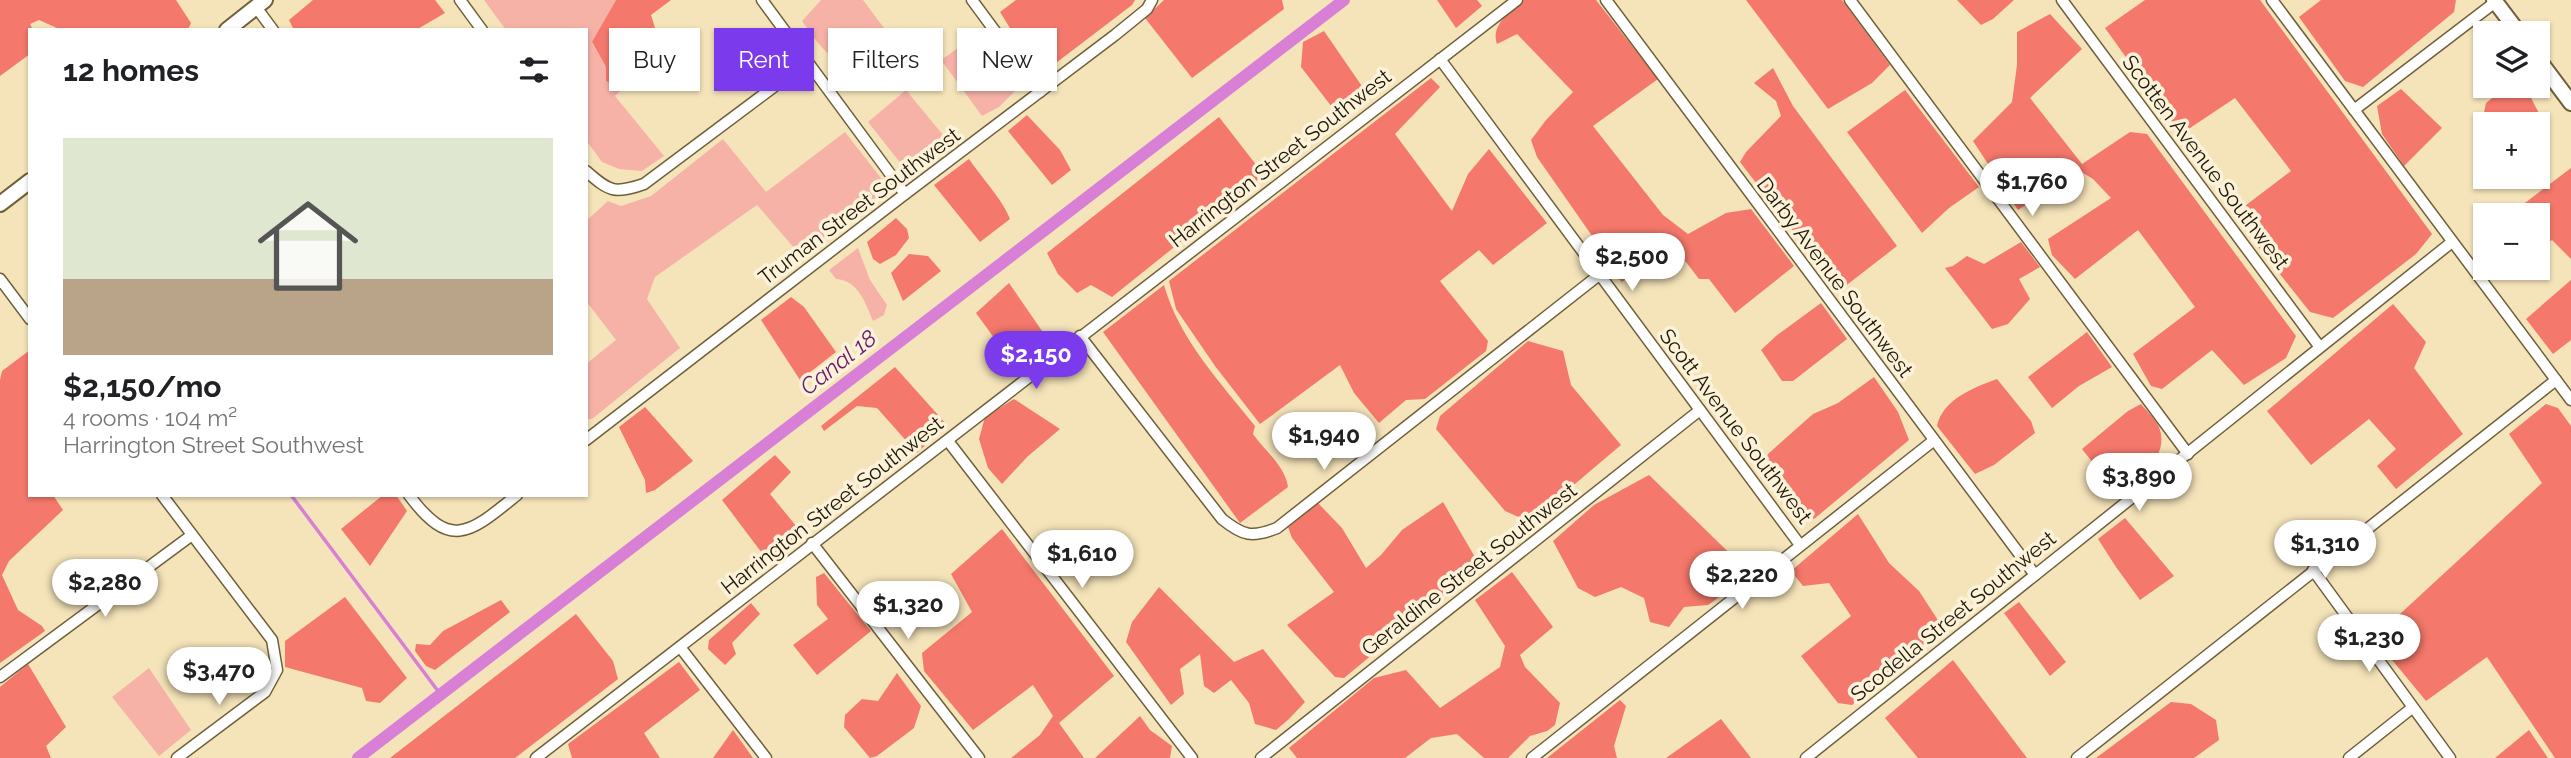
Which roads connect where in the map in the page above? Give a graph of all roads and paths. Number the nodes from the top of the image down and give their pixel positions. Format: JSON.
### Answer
{"nodes":[{"id":1,"x":460,"y":0,"type":"edge"},
{"id":2,"x":762,"y":0,"type":"edge"},
{"id":3,"x":972,"y":0,"type":"edge"},
{"id":4,"x":1152,"y":0,"type":"edge"},
{"id":5,"x":1517,"y":0,"type":"edge"},
{"id":6,"x":1606,"y":0,"type":"edge"},
{"id":7,"x":1850,"y":0,"type":"edge"},
{"id":8,"x":2062,"y":0,"type":"edge"},
{"id":9,"x":2272,"y":0,"type":"edge"},
{"id":10,"x":2496,"y":1,"type":"edge"},
{"id":11,"x":261,"y":3,"type":"edge"},
{"id":12,"x":2510,"y":21,"type":"edge"},
{"id":13,"x":230,"y":28,"type":"edge"},
{"id":14,"x":272,"y":28,"type":"edge"},
{"id":15,"x":481,"y":28,"type":"edge"},
{"id":16,"x":782,"y":28,"type":"edge"},
{"id":17,"x":1440,"y":59,"type":"junction"},
{"id":18,"x":814,"y":71,"type":"edge"},
{"id":19,"x":2550,"y":75,"type":"edge"},
{"id":20,"x":768,"y":91,"type":"edge"},
{"id":21,"x":1040,"y":92,"type":"junction"},
{"id":22,"x":2571,"y":103,"type":"edge"},
{"id":23,"x":2354,"y":110,"type":"junction"},
{"id":24,"x":588,"y":173,"type":"edge"},
{"id":25,"x":28,"y":183,"type":"edge"},
{"id":26,"x":905,"y":194,"type":"junction"},
{"id":27,"x":0,"y":204,"type":"edge"},
{"id":28,"x":2452,"y":242,"type":"junction"},
{"id":29,"x":1600,"y":275,"type":"junction"},
{"id":30,"x":0,"y":279,"type":"edge"},
{"id":31,"x":28,"y":316,"type":"edge"},
{"id":32,"x":1080,"y":336,"type":"junction"},
{"id":33,"x":2319,"y":346,"type":"junction"},
{"id":34,"x":2556,"y":380,"type":"junction"},
{"id":35,"x":2571,"y":400,"type":"edge"},
{"id":36,"x":1700,"y":411,"type":"junction"},
{"id":37,"x":588,"y":438,"type":"edge"},
{"id":38,"x":948,"y":441,"type":"junction"},
{"id":39,"x":1933,"y":441,"type":"junction"},
{"id":40,"x":2188,"y":454,"type":"junction"},
{"id":41,"x":164,"y":497,"type":"edge"},
{"id":42,"x":410,"y":497,"type":"edge"},
{"id":43,"x":515,"y":497,"type":"edge"},
{"id":44,"x":192,"y":535,"type":"junction"},
{"id":45,"x":812,"y":543,"type":"junction"},
{"id":46,"x":1800,"y":545,"type":"junction"},
{"id":47,"x":2313,"y":570,"type":"junction"},
{"id":48,"x":2035,"y":575,"type":"junction"},
{"id":49,"x":680,"y":647,"type":"junction"},
{"id":50,"x":0,"y":677,"type":"edge"},
{"id":51,"x":2413,"y":708,"type":"junction"},
{"id":52,"x":549,"y":754,"type":"edge"},
{"id":53,"x":177,"y":758,"type":"edge"},
{"id":54,"x":536,"y":758,"type":"edge"},
{"id":55,"x":766,"y":758,"type":"edge"},
{"id":56,"x":979,"y":758,"type":"edge"},
{"id":57,"x":1192,"y":758,"type":"edge"},
{"id":58,"x":1261,"y":758,"type":"edge"},
{"id":59,"x":1532,"y":758,"type":"edge"},
{"id":60,"x":1806,"y":758,"type":"edge"},
{"id":61,"x":2077,"y":758,"type":"edge"},
{"id":62,"x":2349,"y":758,"type":"edge"},
{"id":63,"x":2451,"y":758,"type":"edge"}],
"edges":[{"from":1,"to":15,"type":"street"},
{"from":2,"to":16,"type":"street"},
{"from":3,"to":21,"type":"street"},
{"from":4,"to":21,"type":"street","name":"Truman Street Southwest"},
{"from":5,"to":17,"type":"street","name":"Harrington Street Southwest"},
{"from":6,"to":39,"type":"street","name":"Darby Avenue Southwest"},
{"from":7,"to":40,"type":"street"},
{"from":8,"to":33,"type":"street","name":"Scotten Avenue Southwest"},
{"from":9,"to":23,"type":"street"},
{"from":10,"to":12,"type":"street"},
{"from":10,"to":23,"type":"street"},
{"from":11,"to":13,"type":"street"},
{"from":11,"to":14,"type":"street"},
{"from":17,"to":29,"type":"street","name":"Scott Avenue Southwest"},
{"from":17,"to":32,"type":"street","name":"Harrington Street Southwest"},
{"from":18,"to":26,"type":"street"},
{"from":19,"to":22,"type":"street"},
{"from":20,"to":24,"type":"street"},
{"from":21,"to":26,"type":"street","name":"Truman Street Southwest"},
{"from":23,"to":28,"type":"street"},
{"from":25,"to":27,"type":"street"},
{"from":26,"to":37,"type":"street","name":"Truman Street Southwest"},
{"from":28,"to":33,"type":"street","name":"Scodella Street Southwest"},
{"from":28,"to":34,"type":"street"},
{"from":29,"to":32,"type":"street"},
{"from":29,"to":36,"type":"street","name":"Scott Avenue Southwest"},
{"from":30,"to":31,"type":"street"},
{"from":32,"to":38,"type":"street","name":"Harrington Street Southwest"},
{"from":33,"to":40,"type":"street","name":"Scodella Street Southwest"},
{"from":34,"to":35,"type":"street"},
{"from":34,"to":47,"type":"street"},
{"from":36,"to":46,"type":"street","name":"Scott Avenue Southwest"},
{"from":36,"to":58,"type":"street","name":"Geraldine Street Southwest"},
{"from":38,"to":45,"type":"street","name":"Harrington Street Southwest"},
{"from":38,"to":57,"type":"street"},
{"from":39,"to":46,"type":"street"},
{"from":39,"to":48,"type":"street","name":"Darby Avenue Southwest"},
{"from":40,"to":48,"type":"street","name":"Scodella Street Southwest"},
{"from":41,"to":44,"type":"street"},
{"from":42,"to":43,"type":"street"},
{"from":44,"to":50,"type":"street"},
{"from":44,"to":53,"type":"street"},
{"from":45,"to":49,"type":"street","name":"Harrington Street Southwest"},
{"from":45,"to":56,"type":"street"},
{"from":46,"to":59,"type":"street"},
{"from":47,"to":51,"type":"street"},
{"from":47,"to":61,"type":"street"},
{"from":48,"to":60,"type":"street","name":"Scodella Street Southwest"},
{"from":49,"to":52,"type":"street","name":"Harrington Street Southwest"},
{"from":49,"to":55,"type":"street"},
{"from":51,"to":62,"type":"street"},
{"from":51,"to":63,"type":"street"},
{"from":52,"to":54,"type":"street","name":"Harrington Street Southwest"}]}
